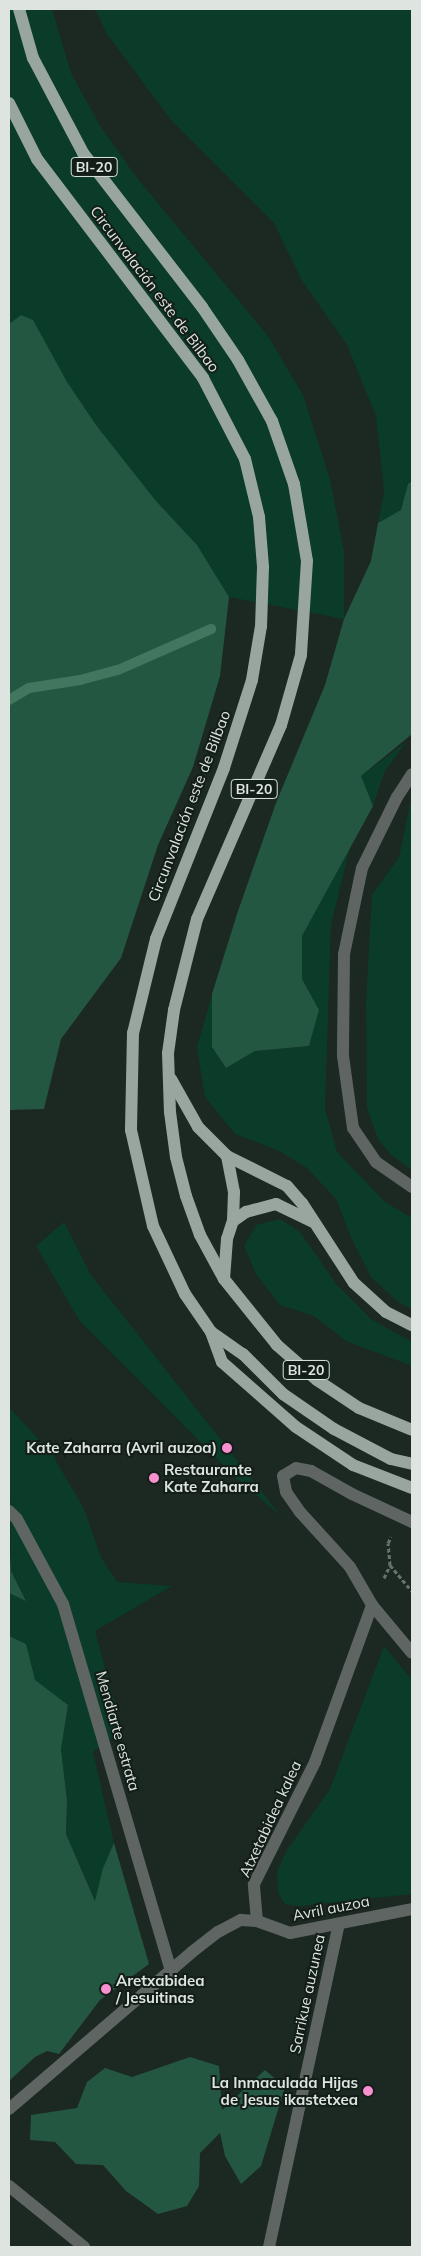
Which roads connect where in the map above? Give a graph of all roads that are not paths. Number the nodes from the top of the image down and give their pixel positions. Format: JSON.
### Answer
{"nodes":[{"id":1,"x":18,"y":9,"type":"edge"},
{"id":2,"x":9,"y":103,"type":"edge"},
{"id":3,"x":412,"y":774,"type":"edge"},
{"id":4,"x":170,"y":1077,"type":"junction"},
{"id":5,"x":227,"y":1156,"type":"junction"},
{"id":6,"x":412,"y":1187,"type":"edge"},
{"id":7,"x":233,"y":1221,"type":"junction"},
{"id":8,"x":313,"y":1222,"type":"junction"},
{"id":9,"x":224,"y":1278,"type":"junction"},
{"id":10,"x":412,"y":1325,"type":"edge"},
{"id":11,"x":211,"y":1332,"type":"junction"},
{"id":12,"x":412,"y":1430,"type":"edge"},
{"id":13,"x":412,"y":1464,"type":"edge"},
{"id":14,"x":412,"y":1488,"type":"edge"},
{"id":15,"x":9,"y":1511,"type":"edge"},
{"id":16,"x":412,"y":1522,"type":"edge"},
{"id":17,"x":372,"y":1605,"type":"junction"},
{"id":18,"x":412,"y":1653,"type":"edge"},
{"id":19,"x":412,"y":1909,"type":"edge"},
{"id":20,"x":257,"y":1922,"type":"junction"},
{"id":21,"x":339,"y":1923,"type":"junction"},
{"id":22,"x":171,"y":1972,"type":"junction"},
{"id":23,"x":9,"y":2109,"type":"edge"},
{"id":24,"x":9,"y":2186,"type":"edge"},
{"id":25,"x":84,"y":2247,"type":"edge"},
{"id":26,"x":269,"y":2247,"type":"edge"}],
"edges":[{"from":1,"to":4,"type":"main road","name":"Circunvalación este de Bilbao","number":"BI-20"},
{"from":2,"to":11,"type":"main road","name":"Circunvalación este de Bilbao","number":"BI-20"},
{"from":3,"to":6,"type":"street"},
{"from":4,"to":5,"type":"main road"},
{"from":4,"to":9,"type":"main road","name":"Circunvalación este de Bilbao","number":"BI-20"},
{"from":5,"to":7,"type":"main road"},
{"from":5,"to":8,"type":"main road"},
{"from":7,"to":8,"type":"main road"},
{"from":7,"to":9,"type":"main road"},
{"from":8,"to":10,"type":"main road"},
{"from":9,"to":12,"type":"main road","name":"Circunvalación este de Bilbao","number":"BI-20"},
{"from":11,"to":13,"type":"main road","name":"Circunvalación este de Bilbao","number":"BI-20"},
{"from":11,"to":14,"type":"main road"},
{"from":15,"to":22,"type":"street","name":"Mendiarte estrata"},
{"from":16,"to":17,"type":"street"},
{"from":17,"to":18,"type":"street"},
{"from":17,"to":20,"type":"street","name":"Atxetabidea kalea"},
{"from":19,"to":21,"type":"street","name":"Avril auzoa"},
{"from":20,"to":21,"type":"street","name":"Avril auzoa"},
{"from":20,"to":22,"type":"street"},
{"from":21,"to":26,"type":"street","name":"Sarrikue auzunea"},
{"from":22,"to":23,"type":"street"},
{"from":24,"to":25,"type":"street"}]}
